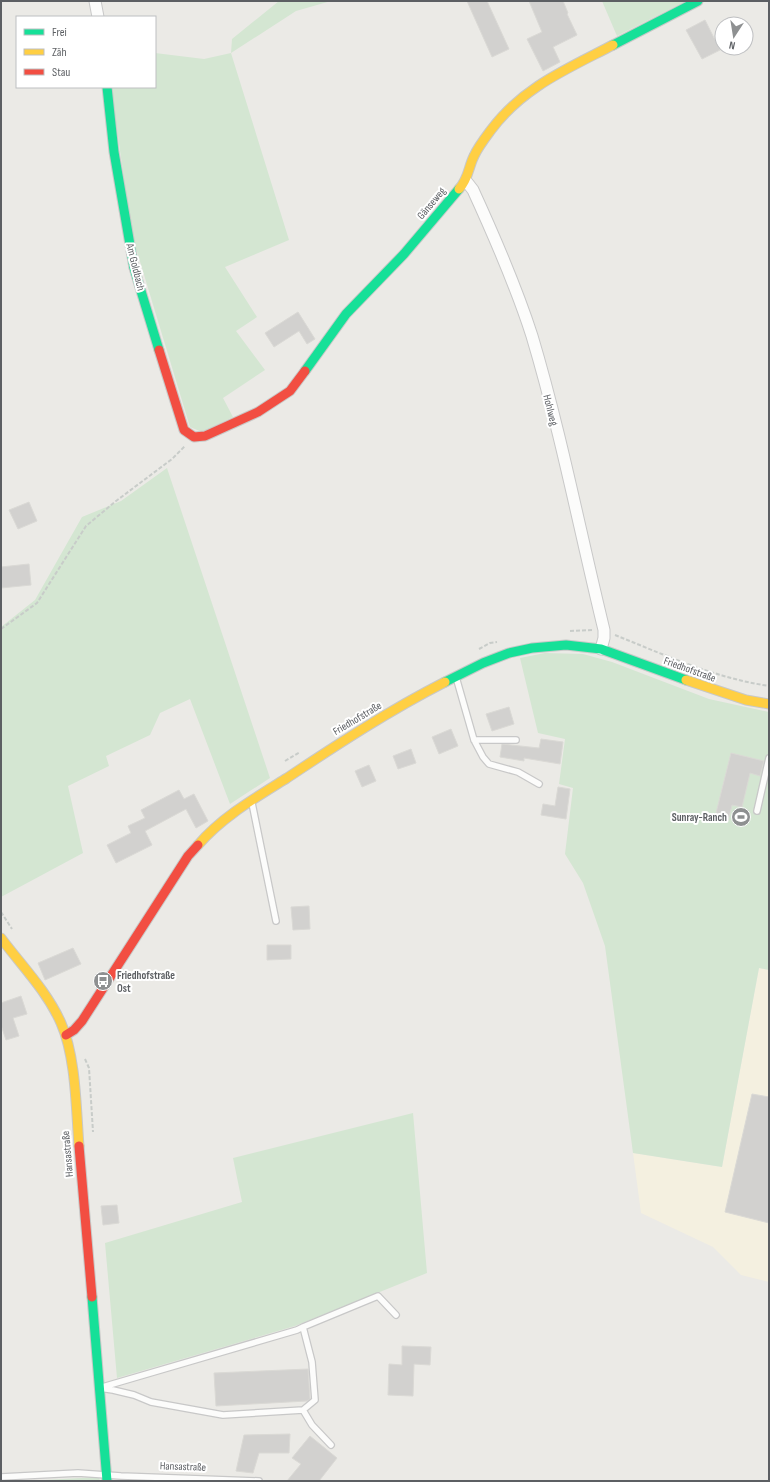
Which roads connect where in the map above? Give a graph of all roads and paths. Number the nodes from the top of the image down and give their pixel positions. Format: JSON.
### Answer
{"nodes":[{"id":1,"x":95,"y":1,"type":"edge"},
{"id":2,"x":698,"y":1,"type":"edge"},
{"id":3,"x":98,"y":16,"type":"edge"},
{"id":4,"x":107,"y":88,"type":"edge"},
{"id":5,"x":466,"y":180,"type":"junction"},
{"id":6,"x":194,"y":437,"type":"junction"},
{"id":7,"x":1,"y":629,"type":"edge"},
{"id":8,"x":604,"y":630,"type":"junction"},
{"id":9,"x":601,"y":649,"type":"junction"},
{"id":10,"x":456,"y":677,"type":"junction"},
{"id":11,"x":769,"y":686,"type":"edge"},
{"id":12,"x":769,"y":704,"type":"edge"},
{"id":13,"x":474,"y":740,"type":"junction"},
{"id":14,"x":516,"y":740,"type":"dead end"},
{"id":15,"x":769,"y":758,"type":"edge"},
{"id":16,"x":539,"y":784,"type":"dead end"},
{"id":17,"x":252,"y":801,"type":"junction"},
{"id":18,"x":757,"y":811,"type":"dead end"},
{"id":19,"x":276,"y":921,"type":"dead end"},
{"id":20,"x":1,"y":938,"type":"edge"},
{"id":21,"x":6,"y":951,"type":"edge"},
{"id":22,"x":66,"y":1035,"type":"junction"},
{"id":23,"x":396,"y":1314,"type":"dead end"},
{"id":24,"x":303,"y":1327,"type":"junction"},
{"id":25,"x":99,"y":1388,"type":"junction"},
{"id":26,"x":303,"y":1410,"type":"junction"},
{"id":27,"x":331,"y":1445,"type":"dead end"},
{"id":28,"x":1,"y":1478,"type":"edge"},
{"id":29,"x":107,"y":1478,"type":"edge"},
{"id":30,"x":258,"y":1481,"type":"edge"}],
"edges":[{"from":1,"to":3,"type":"street"},
{"from":2,"to":5,"type":"street","name":"Gänseweg"},
{"from":4,"to":6,"type":"street","name":"Am Goldbach"},
{"from":5,"to":6,"type":"street","name":"Gänseweg"},
{"from":5,"to":8,"type":"street","name":"Hohlweg"},
{"from":6,"to":7,"type":"path"},
{"from":8,"to":9,"type":"street","name":"Hohlweg"},
{"from":8,"to":11,"type":"path"},
{"from":9,"to":10,"type":"street","name":"Friedhofstraße"},
{"from":9,"to":12,"type":"street","name":"Friedhofstraße"},
{"from":10,"to":13,"type":"lane"},
{"from":10,"to":17,"type":"street","name":"Friedhofstraße"},
{"from":13,"to":14,"type":"lane"},
{"from":13,"to":16,"type":"lane"},
{"from":15,"to":18,"type":"lane"},
{"from":17,"to":19,"type":"lane"},
{"from":17,"to":22,"type":"street","name":"Friedhofstraße"},
{"from":20,"to":21,"type":"street","name":"Hansastraße"},
{"from":21,"to":22,"type":"street","name":"Hansastraße"},
{"from":22,"to":25,"type":"street","name":"Hansastraße"},
{"from":23,"to":24,"type":"lane"},
{"from":24,"to":25,"type":"lane"},
{"from":24,"to":26,"type":"lane"},
{"from":25,"to":26,"type":"lane"},
{"from":25,"to":29,"type":"street","name":"Hansastraße"},
{"from":26,"to":27,"type":"lane"},
{"from":28,"to":29,"type":"lane","name":"Hansastraße"},
{"from":29,"to":30,"type":"lane","name":"Hansastraße"}]}
